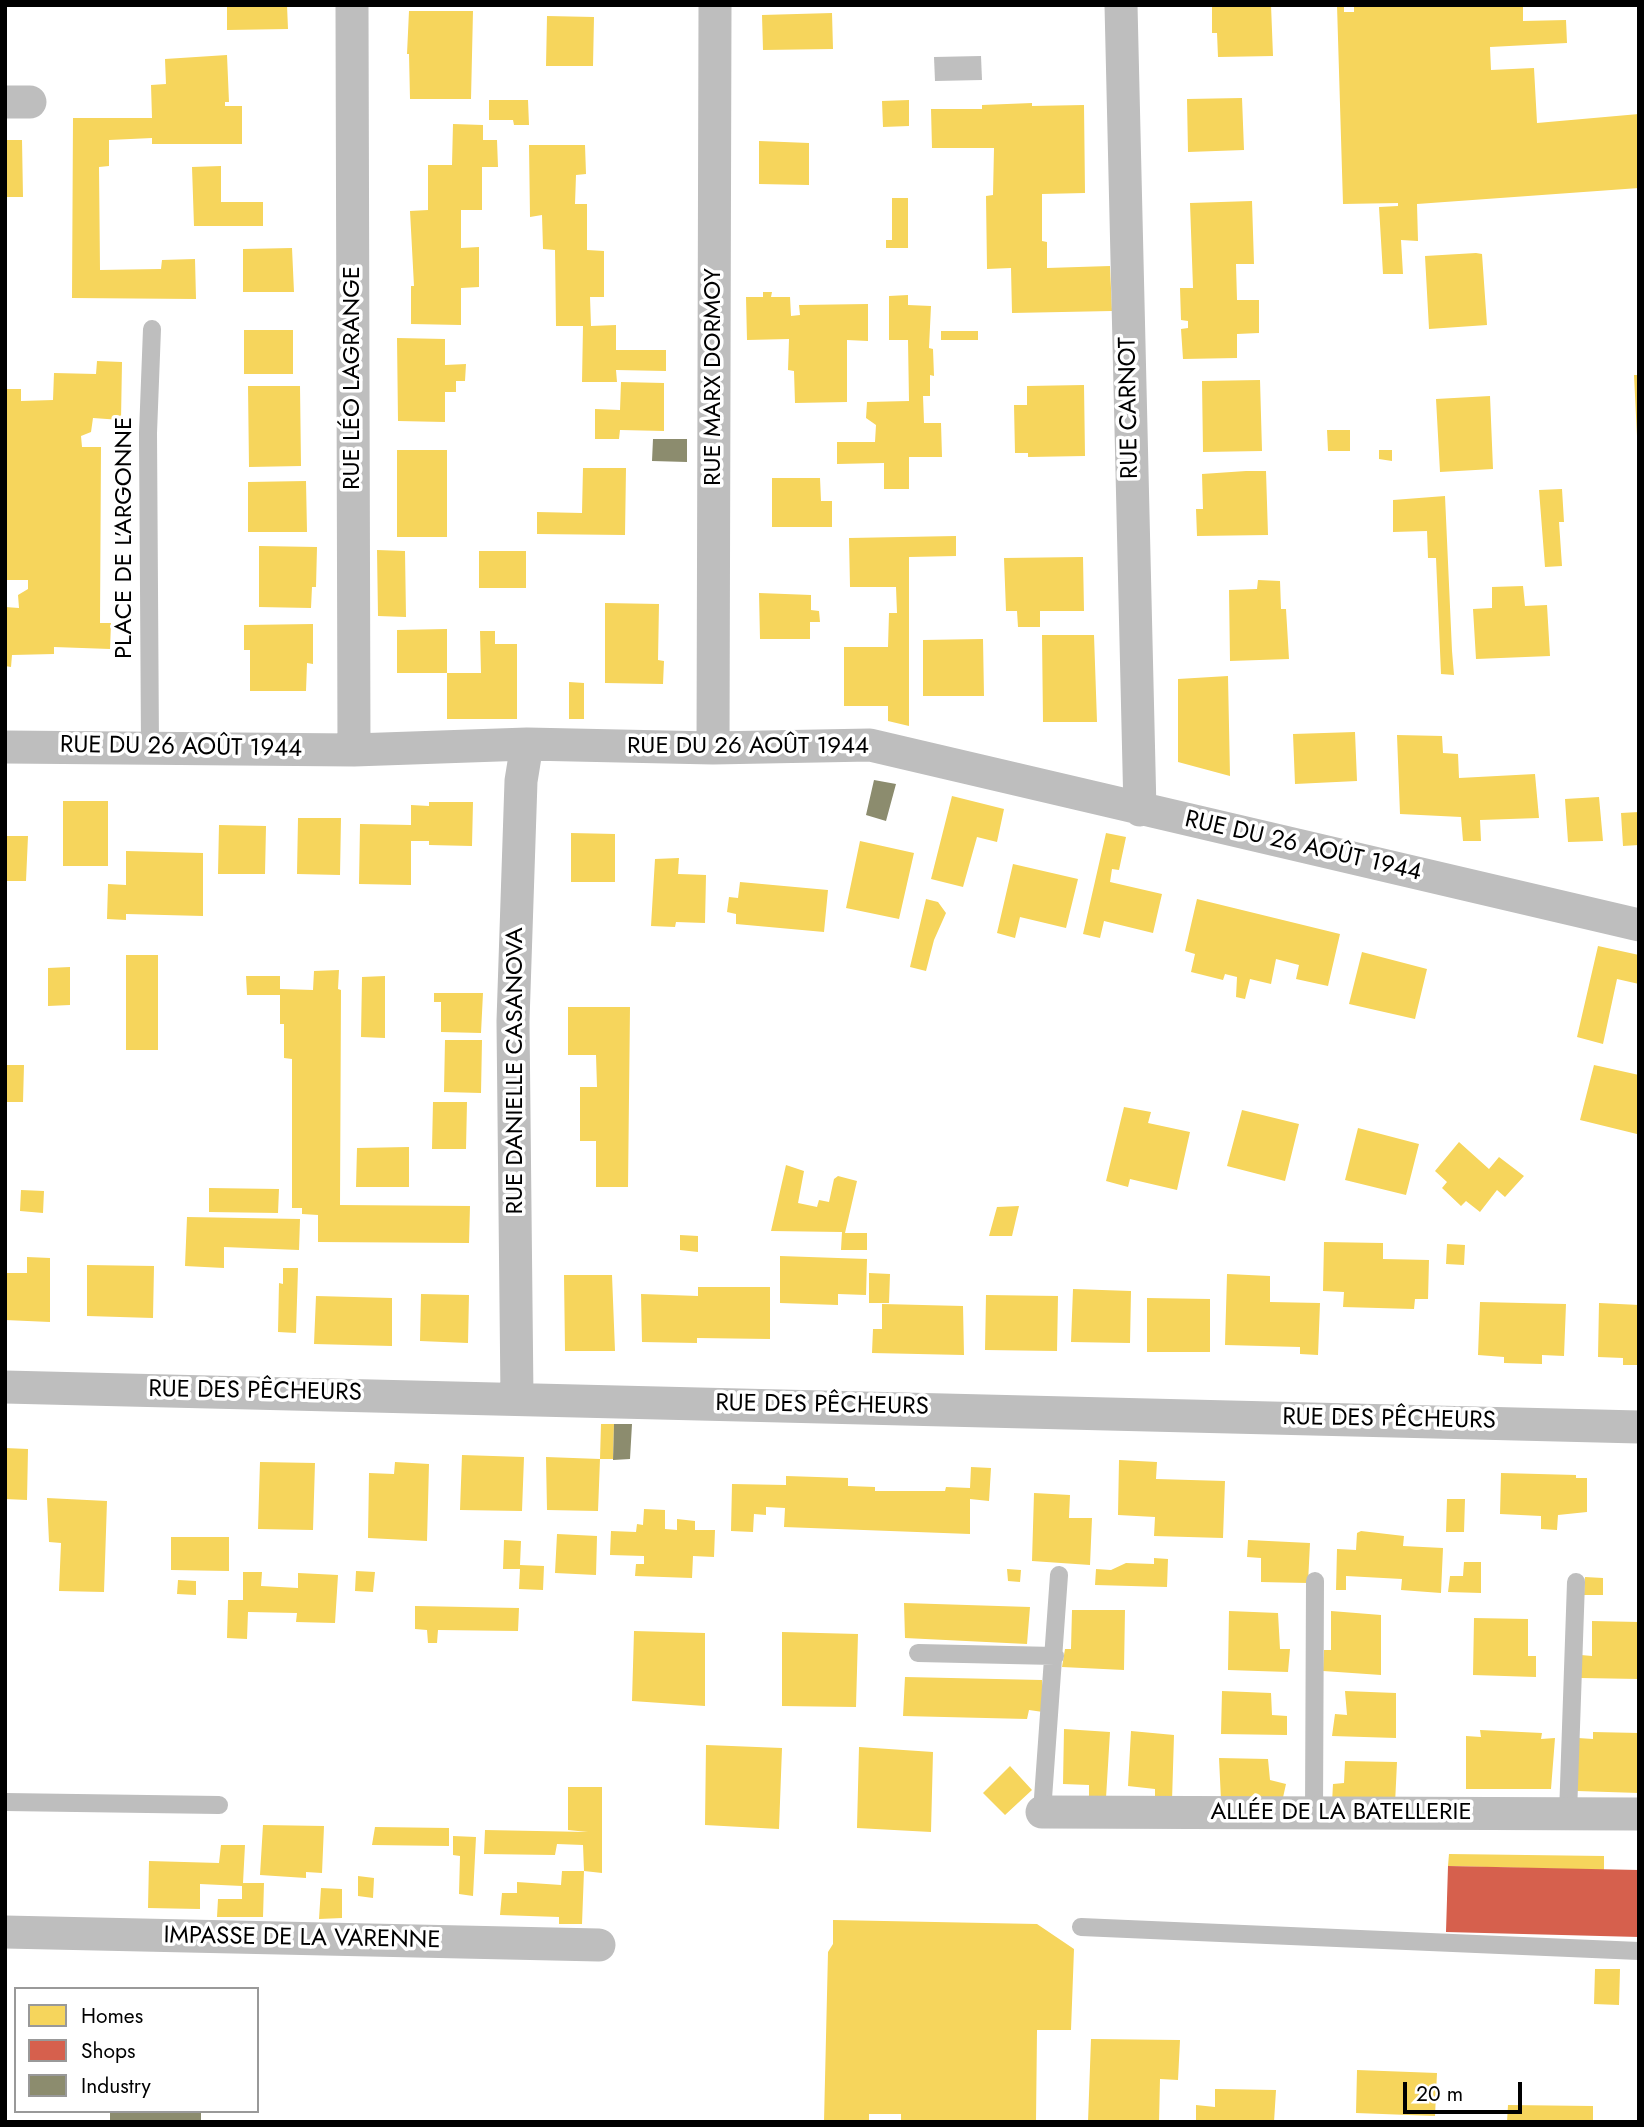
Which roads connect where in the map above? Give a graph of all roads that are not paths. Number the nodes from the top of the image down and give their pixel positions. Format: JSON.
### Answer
{"nodes":[{"id":1,"x":352,"y":5,"type":"edge"},
{"id":2,"x":715,"y":5,"type":"edge"},
{"id":3,"x":1121,"y":5,"type":"edge"},
{"id":4,"x":152,"y":329,"type":"dead end"},
{"id":5,"x":527,"y":744,"type":"junction"},
{"id":6,"x":150,"y":746,"type":"junction"},
{"id":7,"x":5,"y":747,"type":"edge"},
{"id":8,"x":713,"y":748,"type":"junction"},
{"id":9,"x":354,"y":750,"type":"junction"},
{"id":10,"x":1140,"y":810,"type":"junction"},
{"id":11,"x":1639,"y":925,"type":"edge"},
{"id":12,"x":5,"y":1387,"type":"edge"},
{"id":13,"x":517,"y":1398,"type":"junction"},
{"id":14,"x":1639,"y":1427,"type":"edge"},
{"id":15,"x":1059,"y":1575,"type":"dead end"},
{"id":16,"x":1315,"y":1581,"type":"dead end"},
{"id":17,"x":1576,"y":1582,"type":"dead end"},
{"id":18,"x":918,"y":1653,"type":"dead end"},
{"id":19,"x":1055,"y":1656,"type":"junction"},
{"id":20,"x":5,"y":1802,"type":"edge"},
{"id":21,"x":219,"y":1805,"type":"dead end"},
{"id":22,"x":1042,"y":1812,"type":"joint"},
{"id":23,"x":1314,"y":1812,"type":"junction"},
{"id":24,"x":1567,"y":1814,"type":"junction"},
{"id":25,"x":1639,"y":1814,"type":"edge"},
{"id":26,"x":1081,"y":1927,"type":"dead end"},
{"id":27,"x":5,"y":1932,"type":"edge"},
{"id":28,"x":599,"y":1945,"type":"dead end"},
{"id":29,"x":1639,"y":1951,"type":"edge"}],
"edges":[{"from":1,"to":9,"type":"street","name":"RUE LÉO LAGRANGE"},
{"from":2,"to":8,"type":"street","name":"RUE MARX DORMOY"},
{"from":3,"to":10,"type":"street","name":"RUE CARNOT"},
{"from":4,"to":6,"type":"lane","name":"PLACE DE L’ARGONNE"},
{"from":5,"to":8,"type":"street","name":"RUE DU 26 AOÛT 1944"},
{"from":5,"to":9,"type":"street","name":"RUE DU 26 AOÛT 1944"},
{"from":5,"to":13,"type":"street","name":"RUE DANIELLE CASANOVA"},
{"from":6,"to":7,"type":"street","name":"RUE DU 26 AOÛT 1944"},
{"from":6,"to":9,"type":"street","name":"RUE DU 26 AOÛT 1944"},
{"from":8,"to":10,"type":"street","name":"RUE DU 26 AOÛT 1944"},
{"from":10,"to":11,"type":"street","name":"RUE DU 26 AOÛT 1944"},
{"from":12,"to":13,"type":"street","name":"RUE DES PÊCHEURS"},
{"from":13,"to":14,"type":"street","name":"RUE DES PÊCHEURS"},
{"from":15,"to":19,"type":"lane"},
{"from":16,"to":23,"type":"lane"},
{"from":17,"to":24,"type":"lane"},
{"from":18,"to":19,"type":"lane"},
{"from":19,"to":22,"type":"lane"},
{"from":20,"to":21,"type":"lane"},
{"from":22,"to":23,"type":"street","name":"ALLÉE DE LA BATELLERIE"},
{"from":23,"to":24,"type":"street","name":"ALLÉE DE LA BATELLERIE"},
{"from":24,"to":25,"type":"street","name":"ALLÉE DE LA BATELLERIE"},
{"from":26,"to":29,"type":"lane"},
{"from":27,"to":28,"type":"street","name":"IMPASSE DE LA VARENNE"}]}
